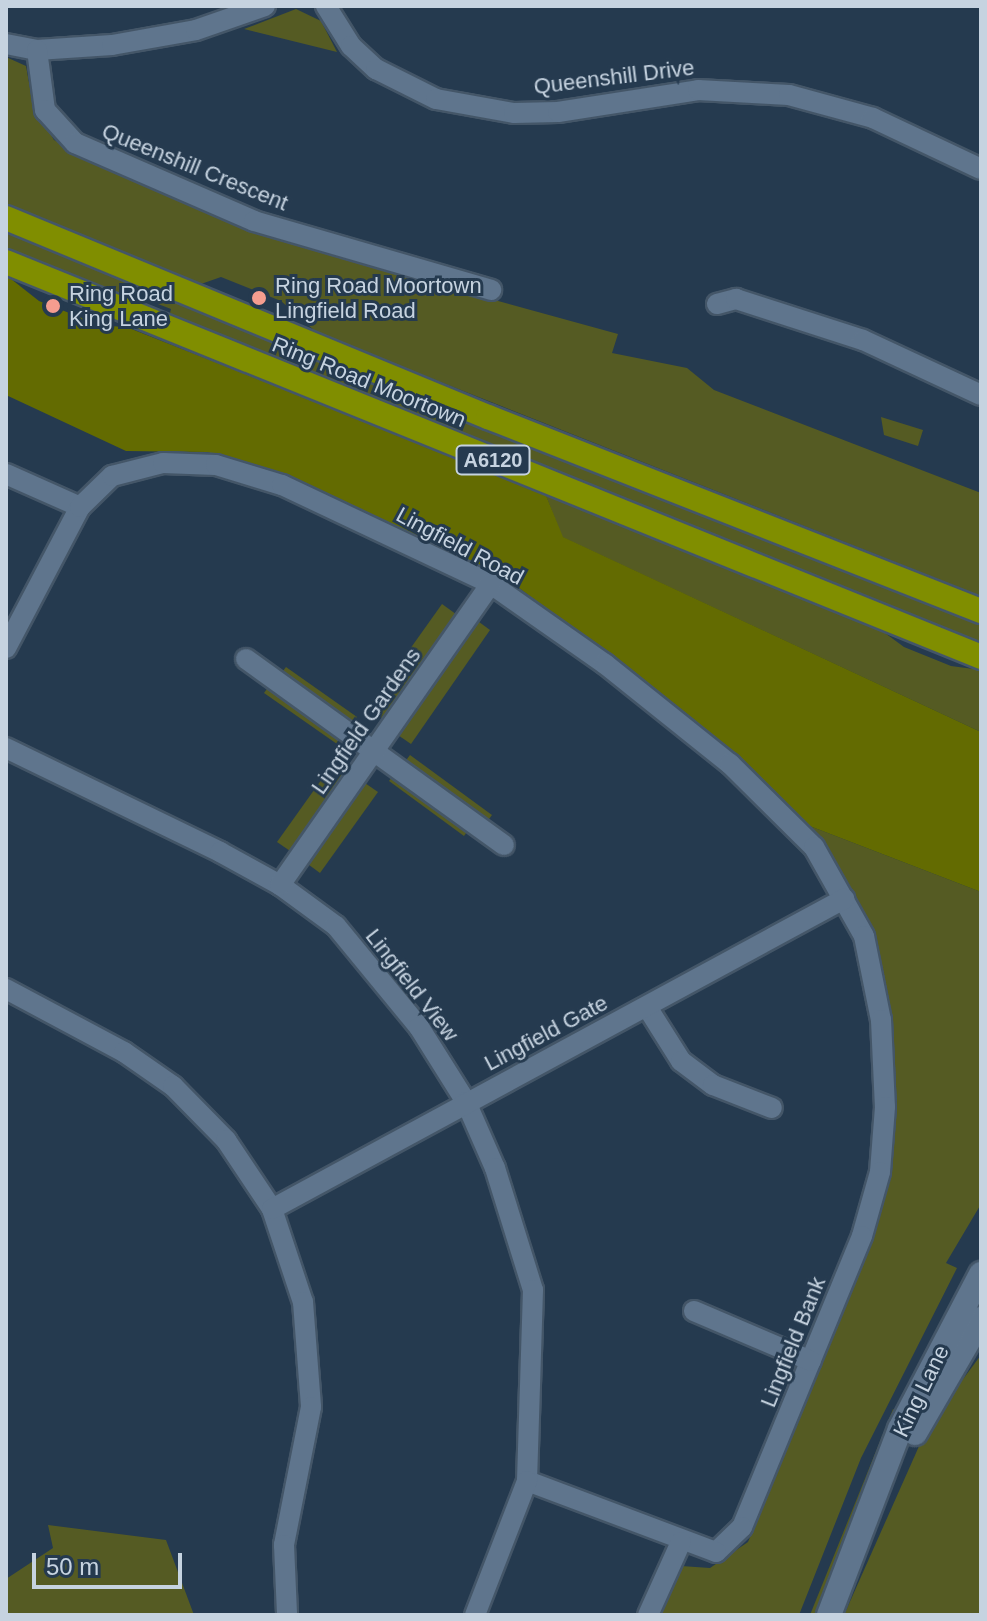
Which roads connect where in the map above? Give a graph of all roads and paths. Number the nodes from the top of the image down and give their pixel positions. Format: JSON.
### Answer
{"nodes":[{"id":1,"x":265,"y":6,"type":"edge"},
{"id":2,"x":326,"y":6,"type":"edge"},
{"id":3,"x":6,"y":44,"type":"edge"},
{"id":4,"x":37,"y":50,"type":"junction"},
{"id":5,"x":981,"y":169,"type":"edge"},
{"id":6,"x":6,"y":218,"type":"edge"},
{"id":7,"x":6,"y":262,"type":"edge"},
{"id":8,"x":491,"y":290,"type":"dead end"},
{"id":9,"x":717,"y":304,"type":"dead end"},
{"id":10,"x":981,"y":395,"type":"edge"},
{"id":11,"x":6,"y":474,"type":"edge"},
{"id":12,"x":80,"y":507,"type":"junction"},
{"id":13,"x":491,"y":584,"type":"junction"},
{"id":14,"x":981,"y":611,"type":"edge"},
{"id":15,"x":6,"y":648,"type":"edge"},
{"id":16,"x":981,"y":657,"type":"edge"},
{"id":17,"x":246,"y":659,"type":"dead end"},
{"id":18,"x":6,"y":748,"type":"edge"},
{"id":19,"x":375,"y":751,"type":"junction"},
{"id":20,"x":504,"y":845,"type":"dead end"},
{"id":21,"x":280,"y":885,"type":"junction"},
{"id":22,"x":844,"y":899,"type":"junction"},
{"id":23,"x":864,"y":936,"type":"joint"},
{"id":24,"x":6,"y":989,"type":"edge"},
{"id":25,"x":647,"y":1007,"type":"junction"},
{"id":26,"x":466,"y":1102,"type":"junction"},
{"id":27,"x":772,"y":1108,"type":"dead end"},
{"id":28,"x":272,"y":1209,"type":"junction"},
{"id":29,"x":981,"y":1274,"type":"edge"},
{"id":30,"x":694,"y":1311,"type":"dead end"},
{"id":31,"x":981,"y":1319,"type":"edge"},
{"id":32,"x":811,"y":1361,"type":"junction"},
{"id":33,"x":527,"y":1481,"type":"junction"},
{"id":34,"x":871,"y":1512,"type":"junction"},
{"id":35,"x":681,"y":1542,"type":"junction"},
{"id":36,"x":287,"y":1615,"type":"edge"},
{"id":37,"x":475,"y":1615,"type":"edge"},
{"id":38,"x":648,"y":1615,"type":"edge"},
{"id":39,"x":829,"y":1615,"type":"edge"}],
"edges":[{"from":1,"to":4,"type":"street"},
{"from":2,"to":5,"type":"street","name":"Queenshill Drive"},
{"from":3,"to":4,"type":"street"},
{"from":4,"to":8,"type":"street","name":"Queenshill Crescent"},
{"from":6,"to":14,"type":"highway","name":"Ring Road Moortown","number":"A6120"},
{"from":7,"to":16,"type":"highway","name":"Ring Road Moortown","number":"A6120"},
{"from":9,"to":10,"type":"street"},
{"from":11,"to":12,"type":"street"},
{"from":12,"to":13,"type":"street","name":"Lingfield Road"},
{"from":12,"to":15,"type":"street","name":"Lingfield Road"},
{"from":13,"to":19,"type":"street","name":"Lingfield Gardens"},
{"from":13,"to":22,"type":"street","name":"Lingfield Road"},
{"from":17,"to":19,"type":"street"},
{"from":18,"to":21,"type":"street","name":"Lingfield View"},
{"from":19,"to":20,"type":"street"},
{"from":19,"to":21,"type":"street","name":"Lingfield Gardens"},
{"from":21,"to":26,"type":"street","name":"Lingfield View"},
{"from":22,"to":23,"type":"street","name":"Lingfield Road"},
{"from":22,"to":25,"type":"street","name":"Lingfield Gate"},
{"from":23,"to":32,"type":"street","name":"Lingfield Bank"},
{"from":24,"to":28,"type":"street"},
{"from":25,"to":26,"type":"street","name":"Lingfield Gate"},
{"from":25,"to":27,"type":"street"},
{"from":26,"to":28,"type":"street","name":"Lingfield Gate"},
{"from":26,"to":33,"type":"street","name":"Lingfield View"},
{"from":28,"to":36,"type":"street"},
{"from":29,"to":34,"type":"street","name":"King Lane"},
{"from":30,"to":32,"type":"street"},
{"from":31,"to":34,"type":"street","name":"King Lane"},
{"from":32,"to":35,"type":"street","name":"Lingfield Bank"},
{"from":33,"to":35,"type":"street","name":"Lingfield Bank"},
{"from":33,"to":37,"type":"street","name":"Lingfield View"},
{"from":34,"to":39,"type":"street","name":"King Lane"},
{"from":35,"to":38,"type":"street"}]}
